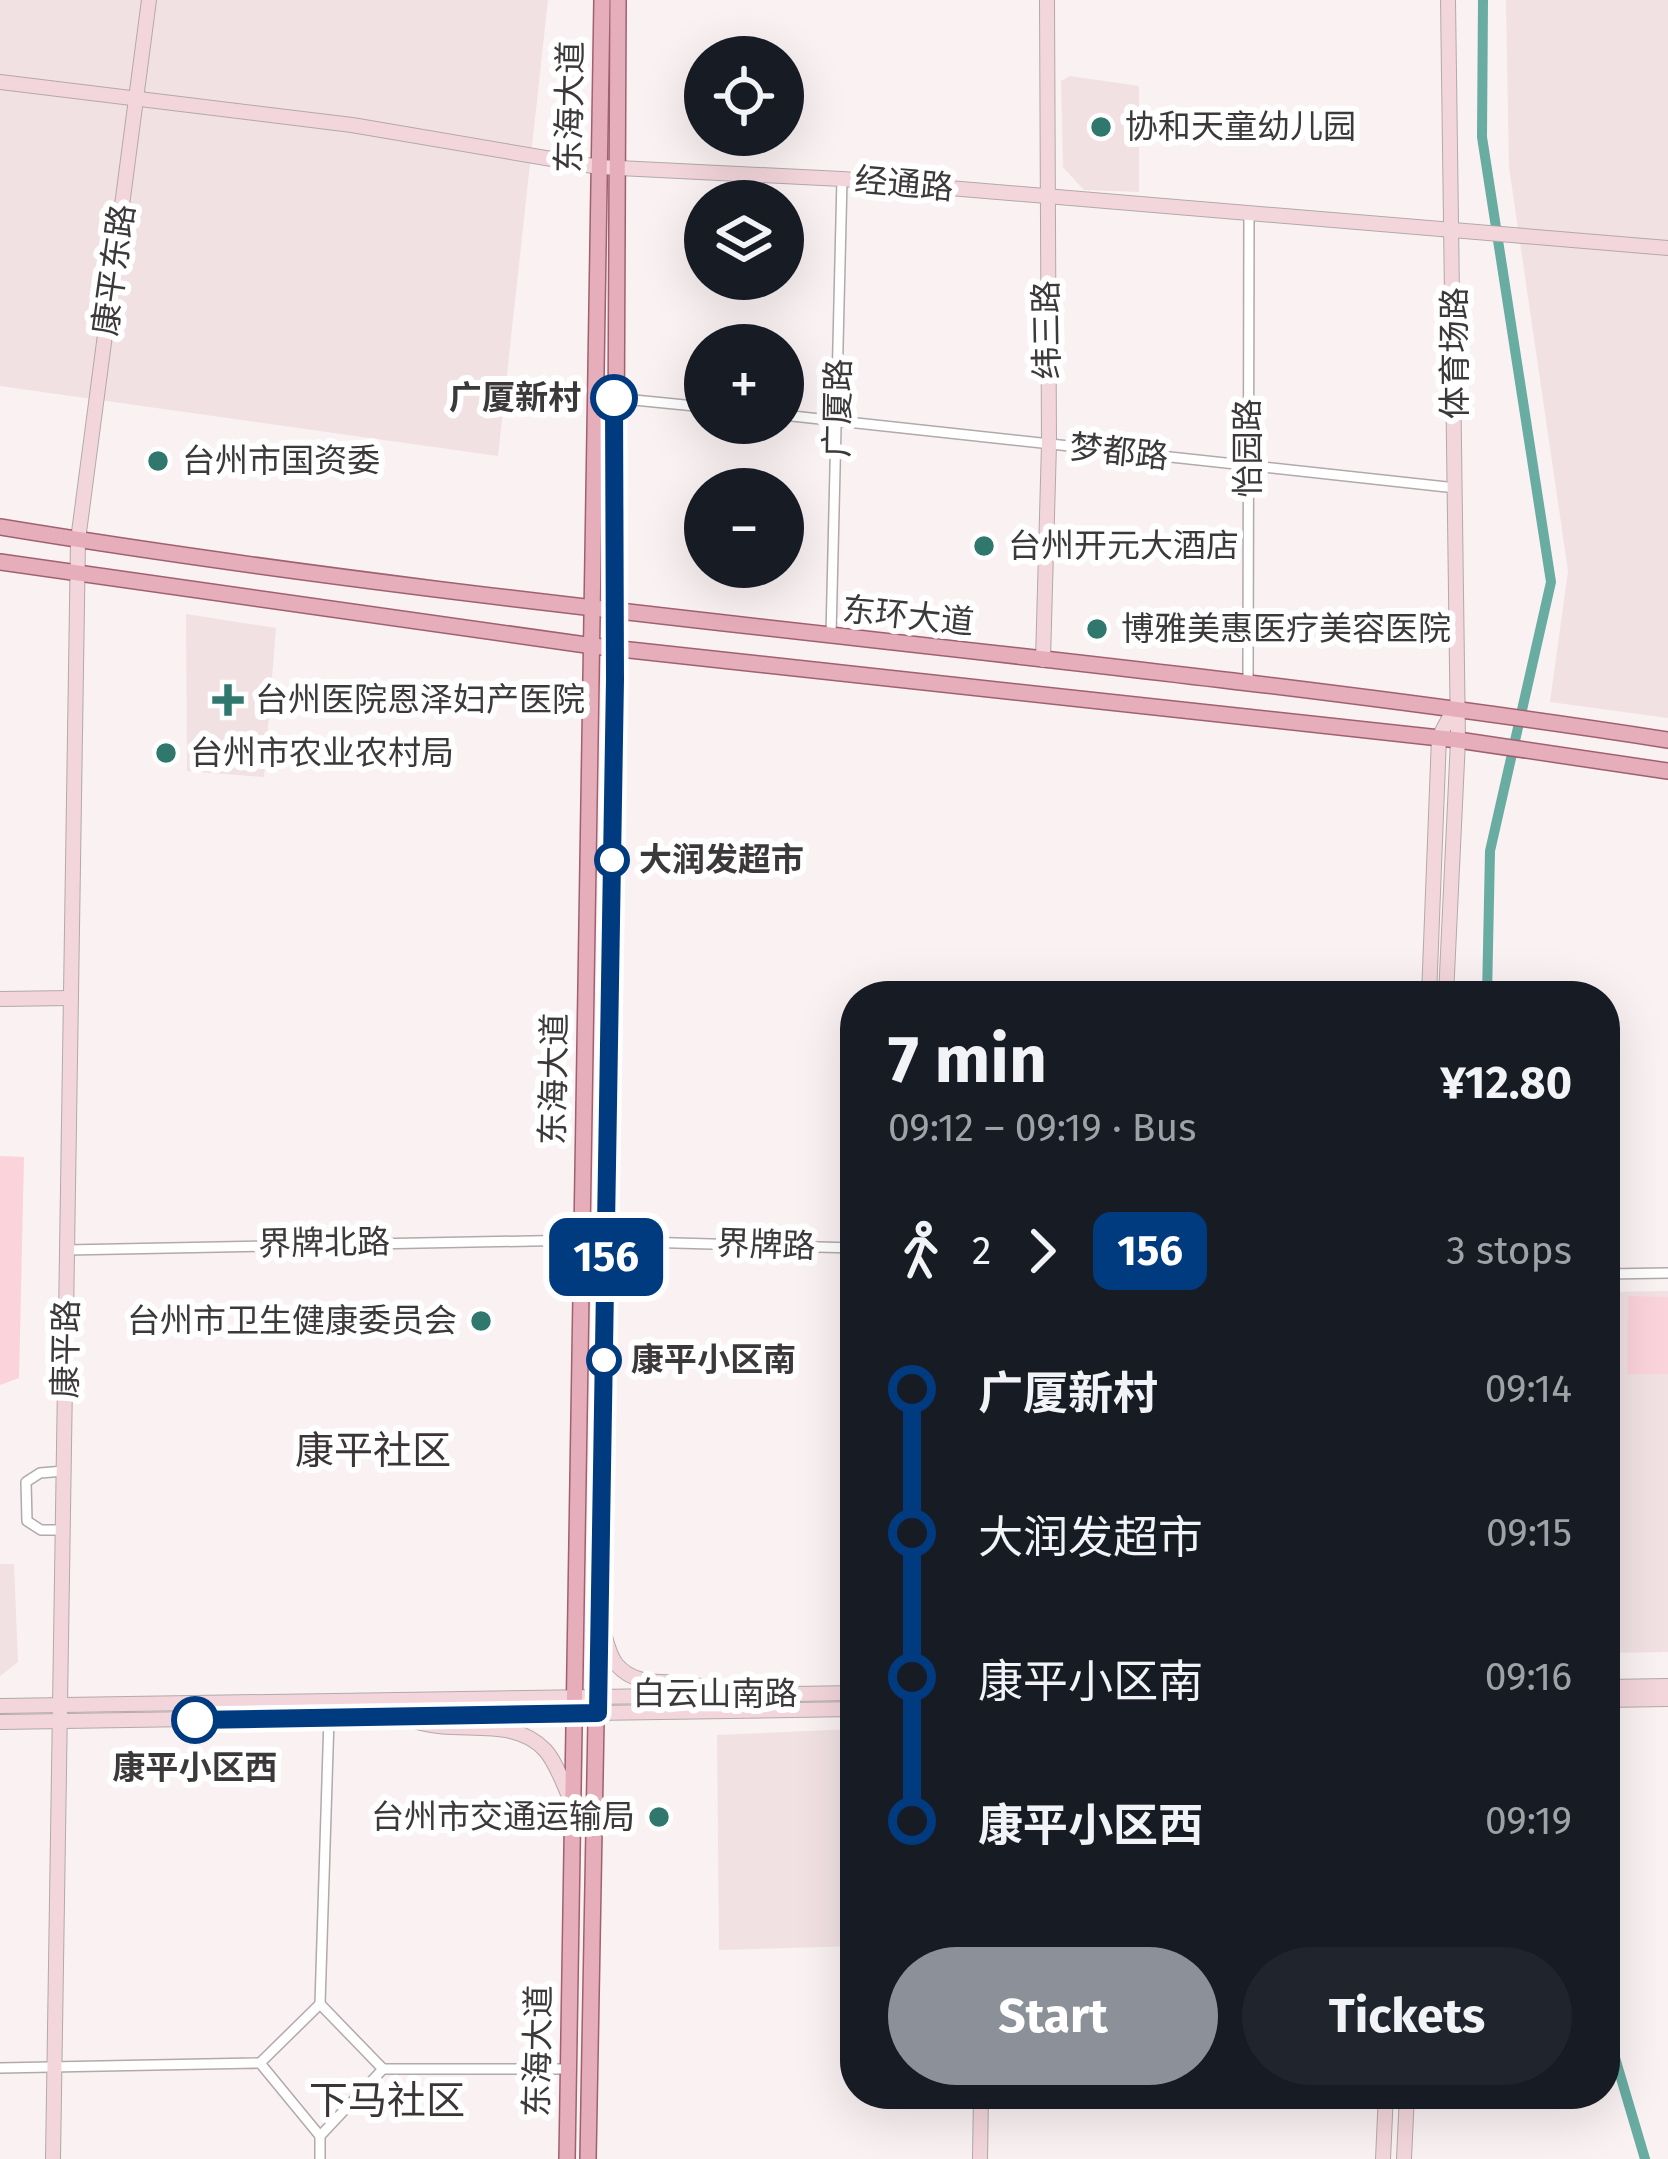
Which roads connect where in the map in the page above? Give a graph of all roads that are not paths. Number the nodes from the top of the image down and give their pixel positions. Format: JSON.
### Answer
{"nodes":[{"id":1,"x":149,"y":0,"type":"edge"},
{"id":2,"x":602,"y":0,"type":"edge"},
{"id":3,"x":618,"y":0,"type":"edge"},
{"id":4,"x":1047,"y":0,"type":"edge"},
{"id":5,"x":1448,"y":0,"type":"edge"},
{"id":6,"x":0,"y":82,"type":"edge"},
{"id":7,"x":136,"y":99,"type":"junction"},
{"id":8,"x":607,"y":168,"type":"junction"},
{"id":9,"x":842,"y":179,"type":"junction"},
{"id":10,"x":1045,"y":196,"type":"junction"},
{"id":11,"x":1249,"y":213,"type":"junction"},
{"id":12,"x":1454,"y":230,"type":"junction"},
{"id":13,"x":1668,"y":248,"type":"edge"},
{"id":14,"x":614,"y":398,"type":"junction"},
{"id":15,"x":684,"y":405,"type":"edge"},
{"id":16,"x":804,"y":417,"type":"edge"},
{"id":17,"x":839,"y":421,"type":"junction"},
{"id":18,"x":1049,"y":444,"type":"junction"},
{"id":19,"x":1249,"y":466,"type":"junction"},
{"id":20,"x":1456,"y":488,"type":"junction"},
{"id":21,"x":0,"y":527,"type":"edge"},
{"id":22,"x":78,"y":540,"type":"junction"},
{"id":23,"x":0,"y":562,"type":"edge"},
{"id":24,"x":78,"y":573,"type":"junction"},
{"id":25,"x":594,"y":610,"type":"junction"},
{"id":26,"x":615,"y":612,"type":"junction"},
{"id":27,"x":830,"y":638,"type":"junction"},
{"id":28,"x":593,"y":646,"type":"junction"},
{"id":29,"x":615,"y":648,"type":"junction"},
{"id":30,"x":1043,"y":660,"type":"junction"},
{"id":31,"x":1248,"y":682,"type":"junction"},
{"id":32,"x":1455,"y":707,"type":"junction"},
{"id":33,"x":1439,"y":737,"type":"junction"},
{"id":34,"x":1458,"y":740,"type":"junction"},
{"id":35,"x":1668,"y":740,"type":"edge"},
{"id":36,"x":1668,"y":771,"type":"edge"},
{"id":37,"x":1430,"y":981,"type":"edge"},
{"id":38,"x":1447,"y":981,"type":"edge"},
{"id":39,"x":71,"y":998,"type":"junction"},
{"id":40,"x":0,"y":999,"type":"edge"},
{"id":41,"x":580,"y":1240,"type":"junction"},
{"id":42,"x":606,"y":1241,"type":"junction"},
{"id":43,"x":840,"y":1248,"type":"edge"},
{"id":44,"x":67,"y":1250,"type":"junction"},
{"id":45,"x":1668,"y":1273,"type":"edge"},
{"id":46,"x":1620,"y":1274,"type":"edge"},
{"id":47,"x":64,"y":1471,"type":"junction"},
{"id":48,"x":64,"y":1530,"type":"junction"},
{"id":49,"x":599,"y":1618,"type":"junction"},
{"id":50,"x":1668,"y":1686,"type":"edge"},
{"id":51,"x":1620,"y":1687,"type":"edge"},
{"id":52,"x":840,"y":1693,"type":"edge"},
{"id":53,"x":716,"y":1694,"type":"junction"},
{"id":54,"x":599,"y":1695,"type":"junction"},
{"id":55,"x":1668,"y":1699,"type":"edge"},
{"id":56,"x":1620,"y":1700,"type":"edge"},
{"id":57,"x":572,"y":1705,"type":"junction"},
{"id":58,"x":0,"y":1706,"type":"edge"},
{"id":59,"x":840,"y":1709,"type":"edge"},
{"id":60,"x":598,"y":1713,"type":"junction"},
{"id":61,"x":61,"y":1714,"type":"junction"},
{"id":62,"x":405,"y":1717,"type":"junction"},
{"id":63,"x":329,"y":1718,"type":"junction"},
{"id":64,"x":0,"y":1722,"type":"edge"},
{"id":65,"x":572,"y":1802,"type":"junction"},
{"id":66,"x":320,"y":2004,"type":"junction"},
{"id":67,"x":260,"y":2063,"type":"junction"},
{"id":68,"x":55,"y":2067,"type":"junction"},
{"id":69,"x":0,"y":2068,"type":"edge"},
{"id":70,"x":383,"y":2069,"type":"junction"},
{"id":71,"x":568,"y":2069,"type":"junction"},
{"id":72,"x":981,"y":2109,"type":"edge"},
{"id":73,"x":1385,"y":2109,"type":"edge"},
{"id":74,"x":1407,"y":2109,"type":"edge"},
{"id":75,"x":320,"y":2136,"type":"junction"},
{"id":76,"x":53,"y":2159,"type":"edge"},
{"id":77,"x":320,"y":2159,"type":"edge"},
{"id":78,"x":567,"y":2159,"type":"edge"},
{"id":79,"x":589,"y":2159,"type":"edge"},
{"id":80,"x":980,"y":2159,"type":"edge"},
{"id":81,"x":1383,"y":2159,"type":"edge"},
{"id":82,"x":1405,"y":2159,"type":"edge"}],
"edges":[{"from":1,"to":7,"type":"street","name":"康平东路"},
{"from":2,"to":8,"type":"main road","name":"东海大道"},
{"from":3,"to":8,"type":"main road","name":"东海大道"},
{"from":4,"to":10,"type":"street","name":"纬三路"},
{"from":5,"to":12,"type":"street","name":"体育场路"},
{"from":6,"to":7,"type":"street","name":"经通路"},
{"from":7,"to":8,"type":"street","name":"经通路"},
{"from":7,"to":22,"type":"street","name":"康平东路"},
{"from":8,"to":9,"type":"street","name":"经通路"},
{"from":8,"to":14,"type":"main road","name":"东海大道"},
{"from":8,"to":25,"type":"main road","name":"东海大道"},
{"from":9,"to":10,"type":"street","name":"经通路"},
{"from":9,"to":17,"type":"street","name":"广厦路"},
{"from":10,"to":11,"type":"street","name":"经通路"},
{"from":10,"to":18,"type":"street","name":"纬三路"},
{"from":11,"to":12,"type":"street","name":"经通路"},
{"from":11,"to":19,"type":"street","name":"怡园路"},
{"from":12,"to":13,"type":"street","name":"经通路"},
{"from":12,"to":20,"type":"street","name":"体育场路"},
{"from":14,"to":15,"type":"street"},
{"from":14,"to":26,"type":"main road","name":"东海大道"},
{"from":16,"to":17,"type":"street","name":"梦都路"},
{"from":17,"to":18,"type":"street","name":"梦都路"},
{"from":17,"to":27,"type":"street","name":"广厦路"},
{"from":18,"to":19,"type":"street","name":"梦都路"},
{"from":18,"to":30,"type":"street","name":"纬三路"},
{"from":19,"to":20,"type":"street","name":"梦都路"},
{"from":19,"to":31,"type":"street","name":"怡园路"},
{"from":20,"to":32,"type":"street","name":"体育场路"},
{"from":21,"to":22,"type":"main road","name":"东环大道"},
{"from":22,"to":24,"type":"street","name":"康平路"},
{"from":22,"to":25,"type":"main road","name":"东环大道"},
{"from":23,"to":24,"type":"main road","name":"东环大道"},
{"from":24,"to":28,"type":"main road","name":"东环大道"},
{"from":24,"to":39,"type":"street","name":"康平路"},
{"from":25,"to":26,"type":"main road","name":"东环大道"},
{"from":25,"to":28,"type":"main road","name":"东海大道"},
{"from":26,"to":27,"type":"main road","name":"东环大道"},
{"from":26,"to":29,"type":"main road","name":"东海大道"},
{"from":27,"to":30,"type":"main road","name":"东环大道"},
{"from":28,"to":29,"type":"main road","name":"东环大道"},
{"from":28,"to":41,"type":"main road","name":"东海大道"},
{"from":29,"to":33,"type":"main road","name":"东环大道"},
{"from":29,"to":42,"type":"main road","name":"东海大道"},
{"from":30,"to":31,"type":"main road","name":"东环大道"},
{"from":31,"to":32,"type":"main road","name":"东环大道"},
{"from":32,"to":33,"type":"street","name":"体育场路"},
{"from":32,"to":34,"type":"street","name":"体育场路"},
{"from":32,"to":35,"type":"main road","name":"东环大道"},
{"from":33,"to":34,"type":"main road","name":"东环大道"},
{"from":33,"to":37,"type":"street","name":"体育场路"},
{"from":34,"to":36,"type":"main road","name":"东环大道"},
{"from":34,"to":38,"type":"street","name":"体育场路"},
{"from":39,"to":40,"type":"street"},
{"from":39,"to":44,"type":"street","name":"康平路"},
{"from":41,"to":44,"type":"street","name":"界牌北路"},
{"from":41,"to":57,"type":"main road","name":"东海大道"},
{"from":42,"to":43,"type":"street","name":"界牌路"},
{"from":42,"to":49,"type":"main road","name":"东海大道"},
{"from":44,"to":47,"type":"street","name":"康平路"},
{"from":45,"to":46,"type":"street"},
{"from":47,"to":48,"type":"street","name":"康平路"},
{"from":47,"to":48,"type":"street"},
{"from":48,"to":61,"type":"street","name":"康平路"},
{"from":49,"to":53,"type":"street"},
{"from":49,"to":54,"type":"main road","name":"东海大道"},
{"from":50,"to":51,"type":"street"},
{"from":52,"to":53,"type":"street","name":"白云山南路"},
{"from":53,"to":54,"type":"street","name":"白云山南路"},
{"from":54,"to":57,"type":"street","name":"白云山南路"},
{"from":54,"to":60,"type":"main road","name":"东海大道"},
{"from":55,"to":56,"type":"street"},
{"from":57,"to":60,"type":"street","name":"白云山南路"},
{"from":57,"to":61,"type":"street","name":"白云山南路"},
{"from":57,"to":62,"type":"street","name":"白云山南路"},
{"from":57,"to":65,"type":"main road","name":"东海大道"},
{"from":58,"to":61,"type":"street","name":"白云山南路"},
{"from":59,"to":60,"type":"street","name":"白云山南路"},
{"from":60,"to":79,"type":"main road","name":"东海大道"},
{"from":61,"to":63,"type":"street","name":"白云山南路"},
{"from":61,"to":64,"type":"street","name":"白云山南路"},
{"from":61,"to":68,"type":"street","name":"康平路"},
{"from":62,"to":63,"type":"street","name":"白云山南路"},
{"from":62,"to":65,"type":"street"},
{"from":63,"to":66,"type":"street"},
{"from":65,"to":71,"type":"main road","name":"东海大道"},
{"from":66,"to":67,"type":"street"},
{"from":66,"to":70,"type":"street"},
{"from":67,"to":68,"type":"street"},
{"from":67,"to":75,"type":"street"},
{"from":68,"to":69,"type":"street"},
{"from":68,"to":76,"type":"street","name":"康平路"},
{"from":70,"to":71,"type":"street"},
{"from":70,"to":75,"type":"street"},
{"from":71,"to":78,"type":"main road","name":"东海大道"},
{"from":72,"to":80,"type":"street"},
{"from":73,"to":81,"type":"street"},
{"from":74,"to":82,"type":"street"},
{"from":75,"to":77,"type":"street"}]}
